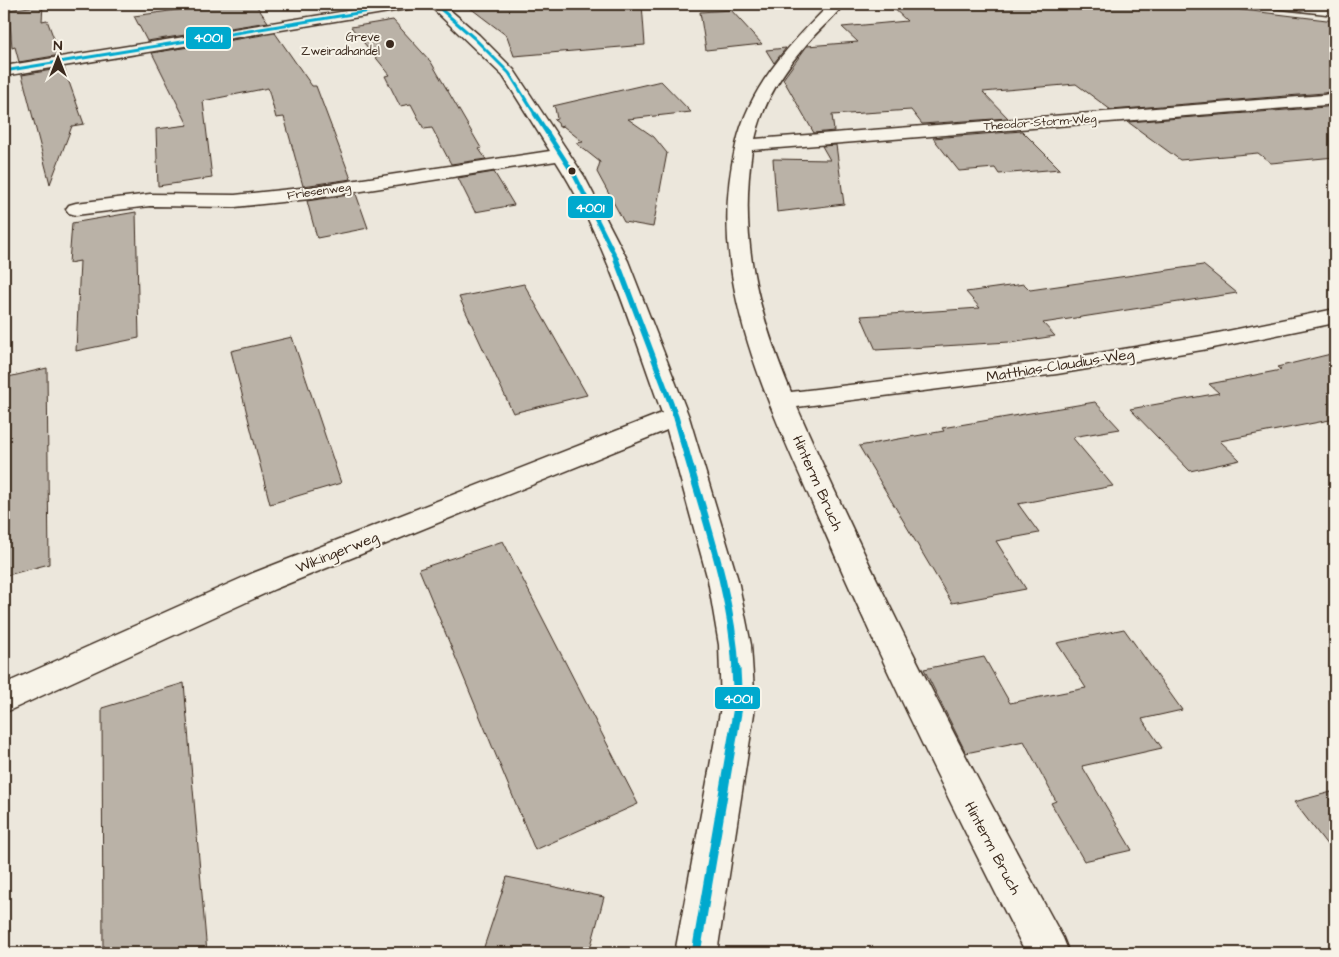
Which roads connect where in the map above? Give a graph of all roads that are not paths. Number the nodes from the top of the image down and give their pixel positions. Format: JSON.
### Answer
{"nodes":[{"id":1,"x":413,"y":4,"type":"edge"},
{"id":2,"x":435,"y":4,"type":"edge"},
{"id":3,"x":837,"y":4,"type":"edge"},
{"id":4,"x":1273,"y":4,"type":"edge"},
{"id":5,"x":1335,"y":11,"type":"edge"},
{"id":6,"x":4,"y":71,"type":"edge"},
{"id":7,"x":1335,"y":97,"type":"edge"},
{"id":8,"x":744,"y":146,"type":"junction"},
{"id":9,"x":561,"y":155,"type":"junction"},
{"id":10,"x":76,"y":209,"type":"dead end"},
{"id":11,"x":1335,"y":316,"type":"edge"},
{"id":12,"x":782,"y":401,"type":"junction"},
{"id":13,"x":676,"y":417,"type":"junction"},
{"id":14,"x":4,"y":699,"type":"edge"},
{"id":15,"x":696,"y":953,"type":"edge"},
{"id":16,"x":1048,"y":953,"type":"edge"}],
"edges":[{"from":1,"to":6,"type":"street"},
{"from":2,"to":9,"type":"street"},
{"from":3,"to":8,"type":"street","name":"Hinterm Bruch"},
{"from":4,"to":5,"type":"street"},
{"from":7,"to":8,"type":"street","name":"Theodor-Storm-Weg"},
{"from":8,"to":12,"type":"street","name":"Hinterm Bruch"},
{"from":9,"to":10,"type":"street","name":"Friesenweg"},
{"from":9,"to":13,"type":"street"},
{"from":11,"to":12,"type":"street","name":"Matthias-Claudius-Weg"},
{"from":12,"to":16,"type":"street","name":"Hinterm Bruch"},
{"from":13,"to":14,"type":"street","name":"Wikingerweg"},
{"from":13,"to":15,"type":"street"}]}
